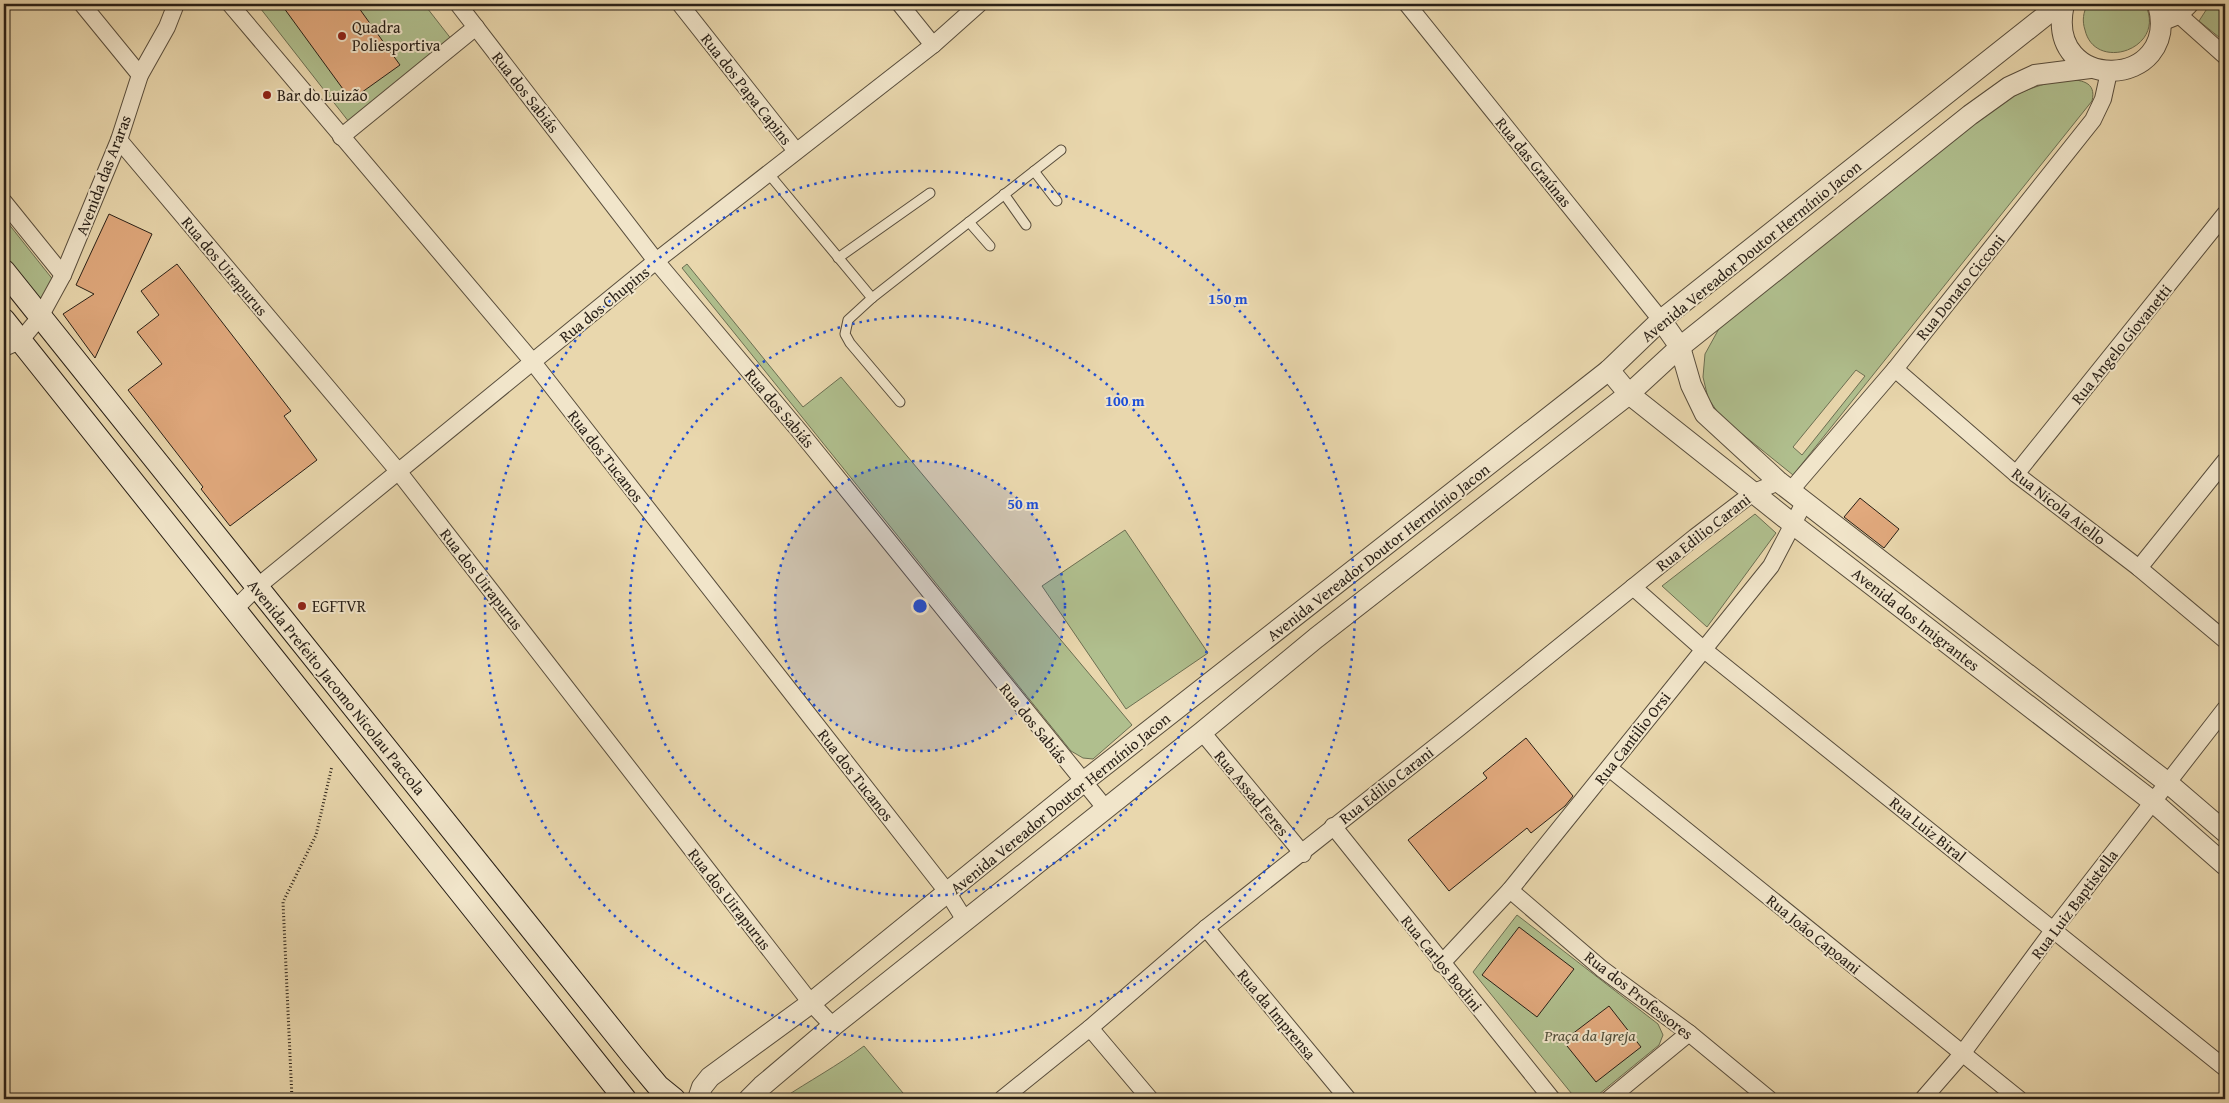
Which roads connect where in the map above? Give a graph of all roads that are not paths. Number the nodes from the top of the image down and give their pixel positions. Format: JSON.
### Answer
{"nodes":[{"id":1,"x":82,"y":4,"type":"edge"},
{"id":2,"x":176,"y":4,"type":"edge"},
{"id":3,"x":230,"y":4,"type":"edge"},
{"id":4,"x":458,"y":4,"type":"edge"},
{"id":5,"x":680,"y":4,"type":"edge"},
{"id":6,"x":900,"y":4,"type":"edge"},
{"id":7,"x":979,"y":4,"type":"edge"},
{"id":8,"x":1407,"y":4,"type":"edge"},
{"id":9,"x":2060,"y":4,"type":"edge"},
{"id":10,"x":2064,"y":4,"type":"edge"},
{"id":11,"x":2172,"y":10,"type":"edge"},
{"id":12,"x":476,"y":27,"type":"junction"},
{"id":13,"x":933,"y":45,"type":"junction"},
{"id":14,"x":2225,"y":56,"type":"edge"},
{"id":15,"x":2090,"y":68,"type":"junction"},
{"id":16,"x":2109,"y":72,"type":"junction"},
{"id":17,"x":140,"y":75,"type":"junction"},
{"id":18,"x":341,"y":137,"type":"junction"},
{"id":19,"x":119,"y":140,"type":"junction"},
{"id":20,"x":1061,"y":150,"type":"dead end"},
{"id":21,"x":796,"y":151,"type":"junction"},
{"id":22,"x":1034,"y":171,"type":"junction"},
{"id":23,"x":768,"y":173,"type":"junction"},
{"id":24,"x":930,"y":193,"type":"dead end"},
{"id":25,"x":1004,"y":194,"type":"junction"},
{"id":26,"x":1057,"y":201,"type":"dead end"},
{"id":27,"x":4,"y":202,"type":"edge"},
{"id":28,"x":2225,"y":214,"type":"edge"},
{"id":29,"x":969,"y":222,"type":"junction"},
{"id":30,"x":1026,"y":225,"type":"dead end"},
{"id":31,"x":990,"y":246,"type":"dead end"},
{"id":32,"x":838,"y":258,"type":"junction"},
{"id":33,"x":656,"y":260,"type":"junction"},
{"id":34,"x":4,"y":271,"type":"edge"},
{"id":35,"x":63,"y":275,"type":"junction"},
{"id":36,"x":872,"y":298,"type":"junction"},
{"id":37,"x":40,"y":317,"type":"junction"},
{"id":38,"x":4,"y":320,"type":"edge"},
{"id":39,"x":1662,"y":320,"type":"junction"},
{"id":40,"x":12,"y":345,"type":"edge"},
{"id":41,"x":1680,"y":347,"type":"junction"},
{"id":42,"x":532,"y":361,"type":"junction"},
{"id":43,"x":1609,"y":370,"type":"junction"},
{"id":44,"x":1895,"y":370,"type":"junction"},
{"id":45,"x":1629,"y":394,"type":"junction"},
{"id":46,"x":900,"y":402,"type":"dead end"},
{"id":47,"x":2225,"y":460,"type":"edge"},
{"id":48,"x":398,"y":471,"type":"junction"},
{"id":49,"x":2016,"y":474,"type":"junction"},
{"id":50,"x":1792,"y":491,"type":"junction"},
{"id":51,"x":1754,"y":492,"type":"junction"},
{"id":52,"x":1794,"y":525,"type":"junction"},
{"id":53,"x":2139,"y":568,"type":"junction"},
{"id":54,"x":257,"y":587,"type":"junction"},
{"id":55,"x":1633,"y":587,"type":"junction"},
{"id":56,"x":234,"y":610,"type":"junction"},
{"id":57,"x":2225,"y":640,"type":"edge"},
{"id":58,"x":1703,"y":649,"type":"junction"},
{"id":59,"x":2225,"y":709,"type":"edge"},
{"id":60,"x":1202,"y":732,"type":"junction"},
{"id":61,"x":1609,"y":768,"type":"junction"},
{"id":62,"x":1082,"y":783,"type":"junction"},
{"id":63,"x":2168,"y":783,"type":"junction"},
{"id":64,"x":2152,"y":801,"type":"junction"},
{"id":65,"x":1106,"y":809,"type":"junction"},
{"id":66,"x":1333,"y":826,"type":"junction"},
{"id":67,"x":2225,"y":832,"type":"edge"},
{"id":68,"x":1302,"y":854,"type":"junction"},
{"id":69,"x":2225,"y":865,"type":"edge"},
{"id":70,"x":1510,"y":890,"type":"junction"},
{"id":71,"x":948,"y":893,"type":"junction"},
{"id":72,"x":966,"y":922,"type":"junction"},
{"id":73,"x":1206,"y":928,"type":"junction"},
{"id":74,"x":2054,"y":929,"type":"junction"},
{"id":75,"x":1441,"y":964,"type":"junction"},
{"id":76,"x":811,"y":1003,"type":"junction"},
{"id":77,"x":833,"y":1026,"type":"junction"},
{"id":78,"x":1090,"y":1028,"type":"junction"},
{"id":79,"x":1689,"y":1033,"type":"junction"},
{"id":80,"x":1962,"y":1054,"type":"junction"},
{"id":81,"x":2225,"y":1068,"type":"edge"},
{"id":82,"x":625,"y":1099,"type":"edge"},
{"id":83,"x":674,"y":1099,"type":"edge"},
{"id":84,"x":698,"y":1099,"type":"edge"},
{"id":85,"x":749,"y":1099,"type":"edge"},
{"id":86,"x":1002,"y":1099,"type":"edge"},
{"id":87,"x":1150,"y":1099,"type":"edge"},
{"id":88,"x":1348,"y":1099,"type":"edge"},
{"id":89,"x":1552,"y":1099,"type":"edge"},
{"id":90,"x":1609,"y":1099,"type":"edge"},
{"id":91,"x":1769,"y":1099,"type":"edge"},
{"id":92,"x":1923,"y":1099,"type":"edge"},
{"id":93,"x":2019,"y":1099,"type":"edge"}],
"edges":[{"from":1,"to":17,"type":"street"},
{"from":2,"to":17,"type":"street","name":"Avenida das Araras"},
{"from":3,"to":18,"type":"street","name":"Rua dos Tucanos"},
{"from":4,"to":12,"type":"street","name":"Rua dos Sabiás"},
{"from":5,"to":21,"type":"street","name":"Rua dos Papa Capins"},
{"from":6,"to":13,"type":"street"},
{"from":7,"to":13,"type":"street","name":"Rua dos Chupins"},
{"from":8,"to":39,"type":"street","name":"Rua das Graúnas"},
{"from":9,"to":39,"type":"street","name":"Avenida Vereador Doutor Hermínio Jacon"},
{"from":10,"to":15,"type":"street"},
{"from":11,"to":14,"type":"street"},
{"from":11,"to":16,"type":"street"},
{"from":12,"to":18,"type":"street"},
{"from":12,"to":33,"type":"street","name":"Rua dos Sabiás"},
{"from":13,"to":21,"type":"street","name":"Rua dos Chupins"},
{"from":15,"to":16,"type":"street"},
{"from":15,"to":41,"type":"street","name":"Avenida Vereador Doutor Hermínio Jacon"},
{"from":16,"to":44,"type":"street","name":"Rua Donato Cicconi"},
{"from":17,"to":19,"type":"street","name":"Avenida das Araras"},
{"from":18,"to":42,"type":"street","name":"Rua dos Tucanos"},
{"from":19,"to":35,"type":"street","name":"Avenida das Araras"},
{"from":19,"to":48,"type":"street","name":"Rua dos Uirapurus"},
{"from":20,"to":22,"type":"lane"},
{"from":21,"to":23,"type":"street","name":"Rua dos Chupins"},
{"from":22,"to":25,"type":"lane"},
{"from":22,"to":26,"type":"lane"},
{"from":23,"to":32,"type":"lane"},
{"from":23,"to":33,"type":"street","name":"Rua dos Chupins"},
{"from":24,"to":32,"type":"lane"},
{"from":25,"to":29,"type":"lane"},
{"from":25,"to":30,"type":"lane"},
{"from":27,"to":35,"type":"street"},
{"from":28,"to":49,"type":"street","name":"Rua Angelo Giovanetti"},
{"from":29,"to":31,"type":"lane"},
{"from":29,"to":36,"type":"lane"},
{"from":32,"to":36,"type":"lane"},
{"from":33,"to":42,"type":"street","name":"Rua dos Chupins"},
{"from":33,"to":62,"type":"street","name":"Rua dos Sabiás"},
{"from":34,"to":37,"type":"main road","name":"Avenida Prefeito Jacomo Nicolau Paccola"},
{"from":35,"to":37,"type":"street","name":"Avenida das Araras"},
{"from":36,"to":46,"type":"lane"},
{"from":37,"to":40,"type":"street","name":"Avenida das Araras"},
{"from":37,"to":54,"type":"main road","name":"Avenida Prefeito Jacomo Nicolau Paccola"},
{"from":38,"to":40,"type":"main road","name":"Avenida Prefeito Jacomo Nicolau Paccola"},
{"from":39,"to":41,"type":"street","name":"Avenida dos Imigrantes"},
{"from":39,"to":43,"type":"street","name":"Avenida Vereador Doutor Hermínio Jacon"},
{"from":40,"to":56,"type":"main road","name":"Avenida Prefeito Jacomo Nicolau Paccola"},
{"from":41,"to":45,"type":"street","name":"Avenida Vereador Doutor Hermínio Jacon"},
{"from":41,"to":50,"type":"street","name":"Avenida dos Imigrantes"},
{"from":42,"to":48,"type":"street","name":"Rua dos Chupins"},
{"from":42,"to":71,"type":"street","name":"Rua dos Tucanos"},
{"from":43,"to":45,"type":"street","name":"Avenida dos Imigrantes"},
{"from":43,"to":62,"type":"street","name":"Avenida Vereador Doutor Hermínio Jacon"},
{"from":44,"to":49,"type":"street","name":"Rua Nicola Aiello"},
{"from":44,"to":50,"type":"street","name":"Rua Donato Cicconi"},
{"from":45,"to":51,"type":"street","name":"Avenida dos Imigrantes"},
{"from":45,"to":60,"type":"street","name":"Avenida Vereador Doutor Hermínio Jacon"},
{"from":47,"to":53,"type":"street"},
{"from":48,"to":54,"type":"street","name":"Rua dos Chupins"},
{"from":48,"to":76,"type":"street","name":"Rua dos Uirapurus"},
{"from":49,"to":53,"type":"street","name":"Rua Nicola Aiello"},
{"from":50,"to":51,"type":"street","name":"Rua Edilio Carani"},
{"from":50,"to":52,"type":"street","name":"Rua Cantilio Orsi"},
{"from":50,"to":63,"type":"street","name":"Avenida dos Imigrantes"},
{"from":51,"to":52,"type":"street","name":"Avenida dos Imigrantes"},
{"from":51,"to":55,"type":"street","name":"Rua Edilio Carani"},
{"from":52,"to":58,"type":"street","name":"Rua Cantilio Orsi"},
{"from":52,"to":64,"type":"street","name":"Avenida dos Imigrantes"},
{"from":53,"to":57,"type":"street","name":"Rua Nicola Aiello"},
{"from":54,"to":56,"type":"street","name":"Rua dos Chupins"},
{"from":54,"to":83,"type":"main road","name":"Avenida Prefeito Jacomo Nicolau Paccola"},
{"from":55,"to":58,"type":"street","name":"Rua Luiz Biral"},
{"from":55,"to":66,"type":"street","name":"Rua Edilio Carani"},
{"from":56,"to":82,"type":"main road","name":"Avenida Prefeito Jacomo Nicolau Paccola"},
{"from":58,"to":61,"type":"street","name":"Rua Cantilio Orsi"},
{"from":58,"to":74,"type":"street","name":"Rua Luiz Biral"},
{"from":59,"to":63,"type":"street","name":"Rua Luiz Baptistella"},
{"from":60,"to":65,"type":"street","name":"Avenida Vereador Doutor Hermínio Jacon"},
{"from":60,"to":68,"type":"street","name":"Rua Assad Feres"},
{"from":61,"to":70,"type":"street","name":"Rua Cantilio Orsi"},
{"from":61,"to":80,"type":"street","name":"Rua João Capoani"},
{"from":62,"to":65,"type":"street","name":"Rua dos Sabiás"},
{"from":62,"to":71,"type":"street","name":"Avenida Vereador Doutor Hermínio Jacon"},
{"from":63,"to":64,"type":"street","name":"Rua Luiz Baptistella"},
{"from":63,"to":67,"type":"street","name":"Avenida dos Imigrantes"},
{"from":64,"to":69,"type":"street","name":"Avenida dos Imigrantes"},
{"from":64,"to":74,"type":"street","name":"Rua Luiz Baptistella"},
{"from":65,"to":72,"type":"street","name":"Avenida Vereador Doutor Hermínio Jacon"},
{"from":66,"to":68,"type":"street","name":"Rua Edilio Carani"},
{"from":66,"to":75,"type":"street","name":"Rua Carlos Bodini"},
{"from":68,"to":73,"type":"street","name":"Rua Edilio Carani"},
{"from":70,"to":75,"type":"street","name":"Rua Cantilio Orsi"},
{"from":70,"to":79,"type":"street","name":"Rua dos Professores"},
{"from":71,"to":72,"type":"street","name":"Rua dos Tucanos"},
{"from":71,"to":76,"type":"street","name":"Avenida Vereador Doutor Hermínio Jacon"},
{"from":72,"to":77,"type":"street","name":"Avenida Vereador Doutor Hermínio Jacon"},
{"from":73,"to":78,"type":"street","name":"Rua Edilio Carani"},
{"from":73,"to":88,"type":"street","name":"Rua da Imprensa"},
{"from":74,"to":80,"type":"street","name":"Rua Luiz Baptistella"},
{"from":74,"to":81,"type":"street","name":"Rua Luiz Biral"},
{"from":75,"to":89,"type":"street","name":"Rua Carlos Bodini"},
{"from":76,"to":77,"type":"street","name":"Rua dos Uirapurus"},
{"from":76,"to":84,"type":"street","name":"Avenida Vereador Doutor Hermínio Jacon"},
{"from":77,"to":85,"type":"street","name":"Avenida Vereador Doutor Hermínio Jacon"},
{"from":78,"to":86,"type":"street","name":"Rua Edilio Carani"},
{"from":78,"to":87,"type":"street"},
{"from":79,"to":90,"type":"street"},
{"from":79,"to":91,"type":"street","name":"Rua dos Professores"},
{"from":80,"to":92,"type":"street","name":"Rua Luiz Baptistella"},
{"from":80,"to":93,"type":"street","name":"Rua João Capoani"}]}
